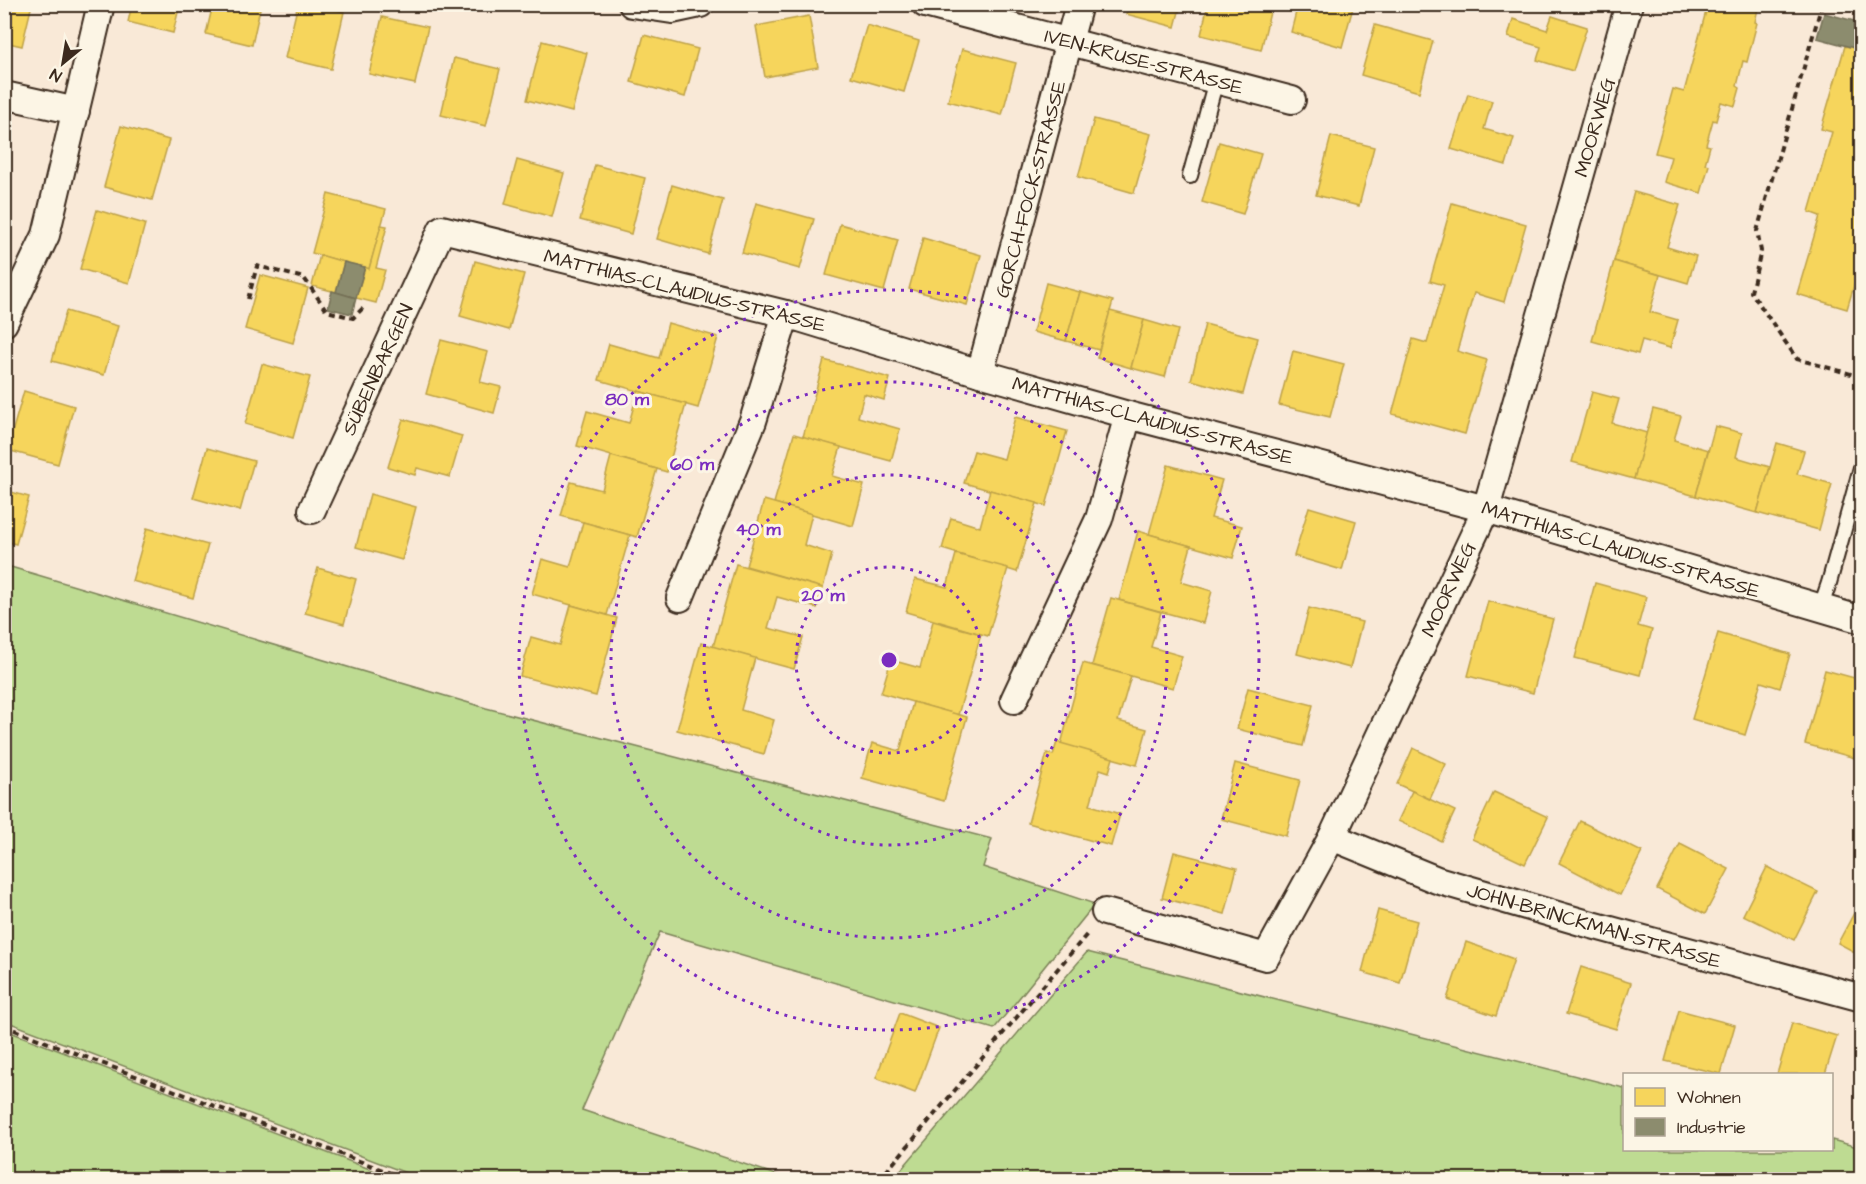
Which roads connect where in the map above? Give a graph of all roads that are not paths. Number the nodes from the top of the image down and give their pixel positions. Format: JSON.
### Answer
{"nodes":[{"id":1,"x":101,"y":4,"type":"edge"},
{"id":2,"x":632,"y":4,"type":"edge"},
{"id":3,"x":700,"y":4,"type":"edge"},
{"id":4,"x":926,"y":4,"type":"edge"},
{"id":5,"x":1079,"y":4,"type":"edge"},
{"id":6,"x":1629,"y":4,"type":"edge"},
{"id":7,"x":1070,"y":42,"type":"junction"},
{"id":8,"x":1216,"y":80,"type":"junction"},
{"id":9,"x":4,"y":94,"type":"edge"},
{"id":10,"x":1292,"y":100,"type":"dead end"},
{"id":11,"x":76,"y":111,"type":"junction"},
{"id":12,"x":1190,"y":177,"type":"dead end"},
{"id":13,"x":442,"y":229,"type":"joint"},
{"id":14,"x":786,"y":314,"type":"junction"},
{"id":15,"x":4,"y":323,"type":"edge"},
{"id":16,"x":980,"y":373,"type":"junction"},
{"id":17,"x":1128,"y":415,"type":"junction"},
{"id":18,"x":1862,"y":464,"type":"edge"},
{"id":19,"x":1486,"y":509,"type":"junction"},
{"id":20,"x":312,"y":510,"type":"dead end"},
{"id":21,"x":680,"y":598,"type":"dead end"},
{"id":22,"x":1820,"y":609,"type":"junction"},
{"id":23,"x":1862,"y":620,"type":"edge"},
{"id":24,"x":1014,"y":700,"type":"dead end"},
{"id":25,"x":1332,"y":837,"type":"junction"},
{"id":26,"x":1105,"y":912,"type":"road end"},
{"id":27,"x":1862,"y":998,"type":"edge"}],
"edges":[{"from":1,"to":11,"type":"street"},
{"from":2,"to":3,"type":"street"},
{"from":4,"to":7,"type":"street","name":"IVEN-KRUSE-STRASSE"},
{"from":5,"to":7,"type":"street","name":"GORCH-FOCK-STRASSE"},
{"from":6,"to":19,"type":"street","name":"MOORWEG"},
{"from":7,"to":8,"type":"street","name":"IVEN-KRUSE-STRASSE"},
{"from":7,"to":16,"type":"street","name":"GORCH-FOCK-STRASSE"},
{"from":8,"to":10,"type":"street","name":"IVEN-KRUSE-STRASSE"},
{"from":8,"to":12,"type":"lane"},
{"from":9,"to":11,"type":"street"},
{"from":11,"to":15,"type":"street"},
{"from":13,"to":14,"type":"street","name":"MATTHIAS-CLAUDIUS-STRASSE"},
{"from":13,"to":20,"type":"street","name":"SÜBENBARGEN"},
{"from":14,"to":16,"type":"street","name":"MATTHIAS-CLAUDIUS-STRASSE"},
{"from":14,"to":21,"type":"street"},
{"from":16,"to":17,"type":"street","name":"MATTHIAS-CLAUDIUS-STRASSE"},
{"from":17,"to":19,"type":"street","name":"MATTHIAS-CLAUDIUS-STRASSE"},
{"from":17,"to":24,"type":"street"},
{"from":18,"to":22,"type":"lane"},
{"from":19,"to":22,"type":"street","name":"MATTHIAS-CLAUDIUS-STRASSE"},
{"from":19,"to":25,"type":"street","name":"MOORWEG"},
{"from":22,"to":23,"type":"street","name":"MATTHIAS-CLAUDIUS-STRASSE"},
{"from":25,"to":26,"type":"street","name":"MOORWEG"},
{"from":25,"to":27,"type":"street","name":"JOHN-BRINCKMAN-STRASSE"}]}
